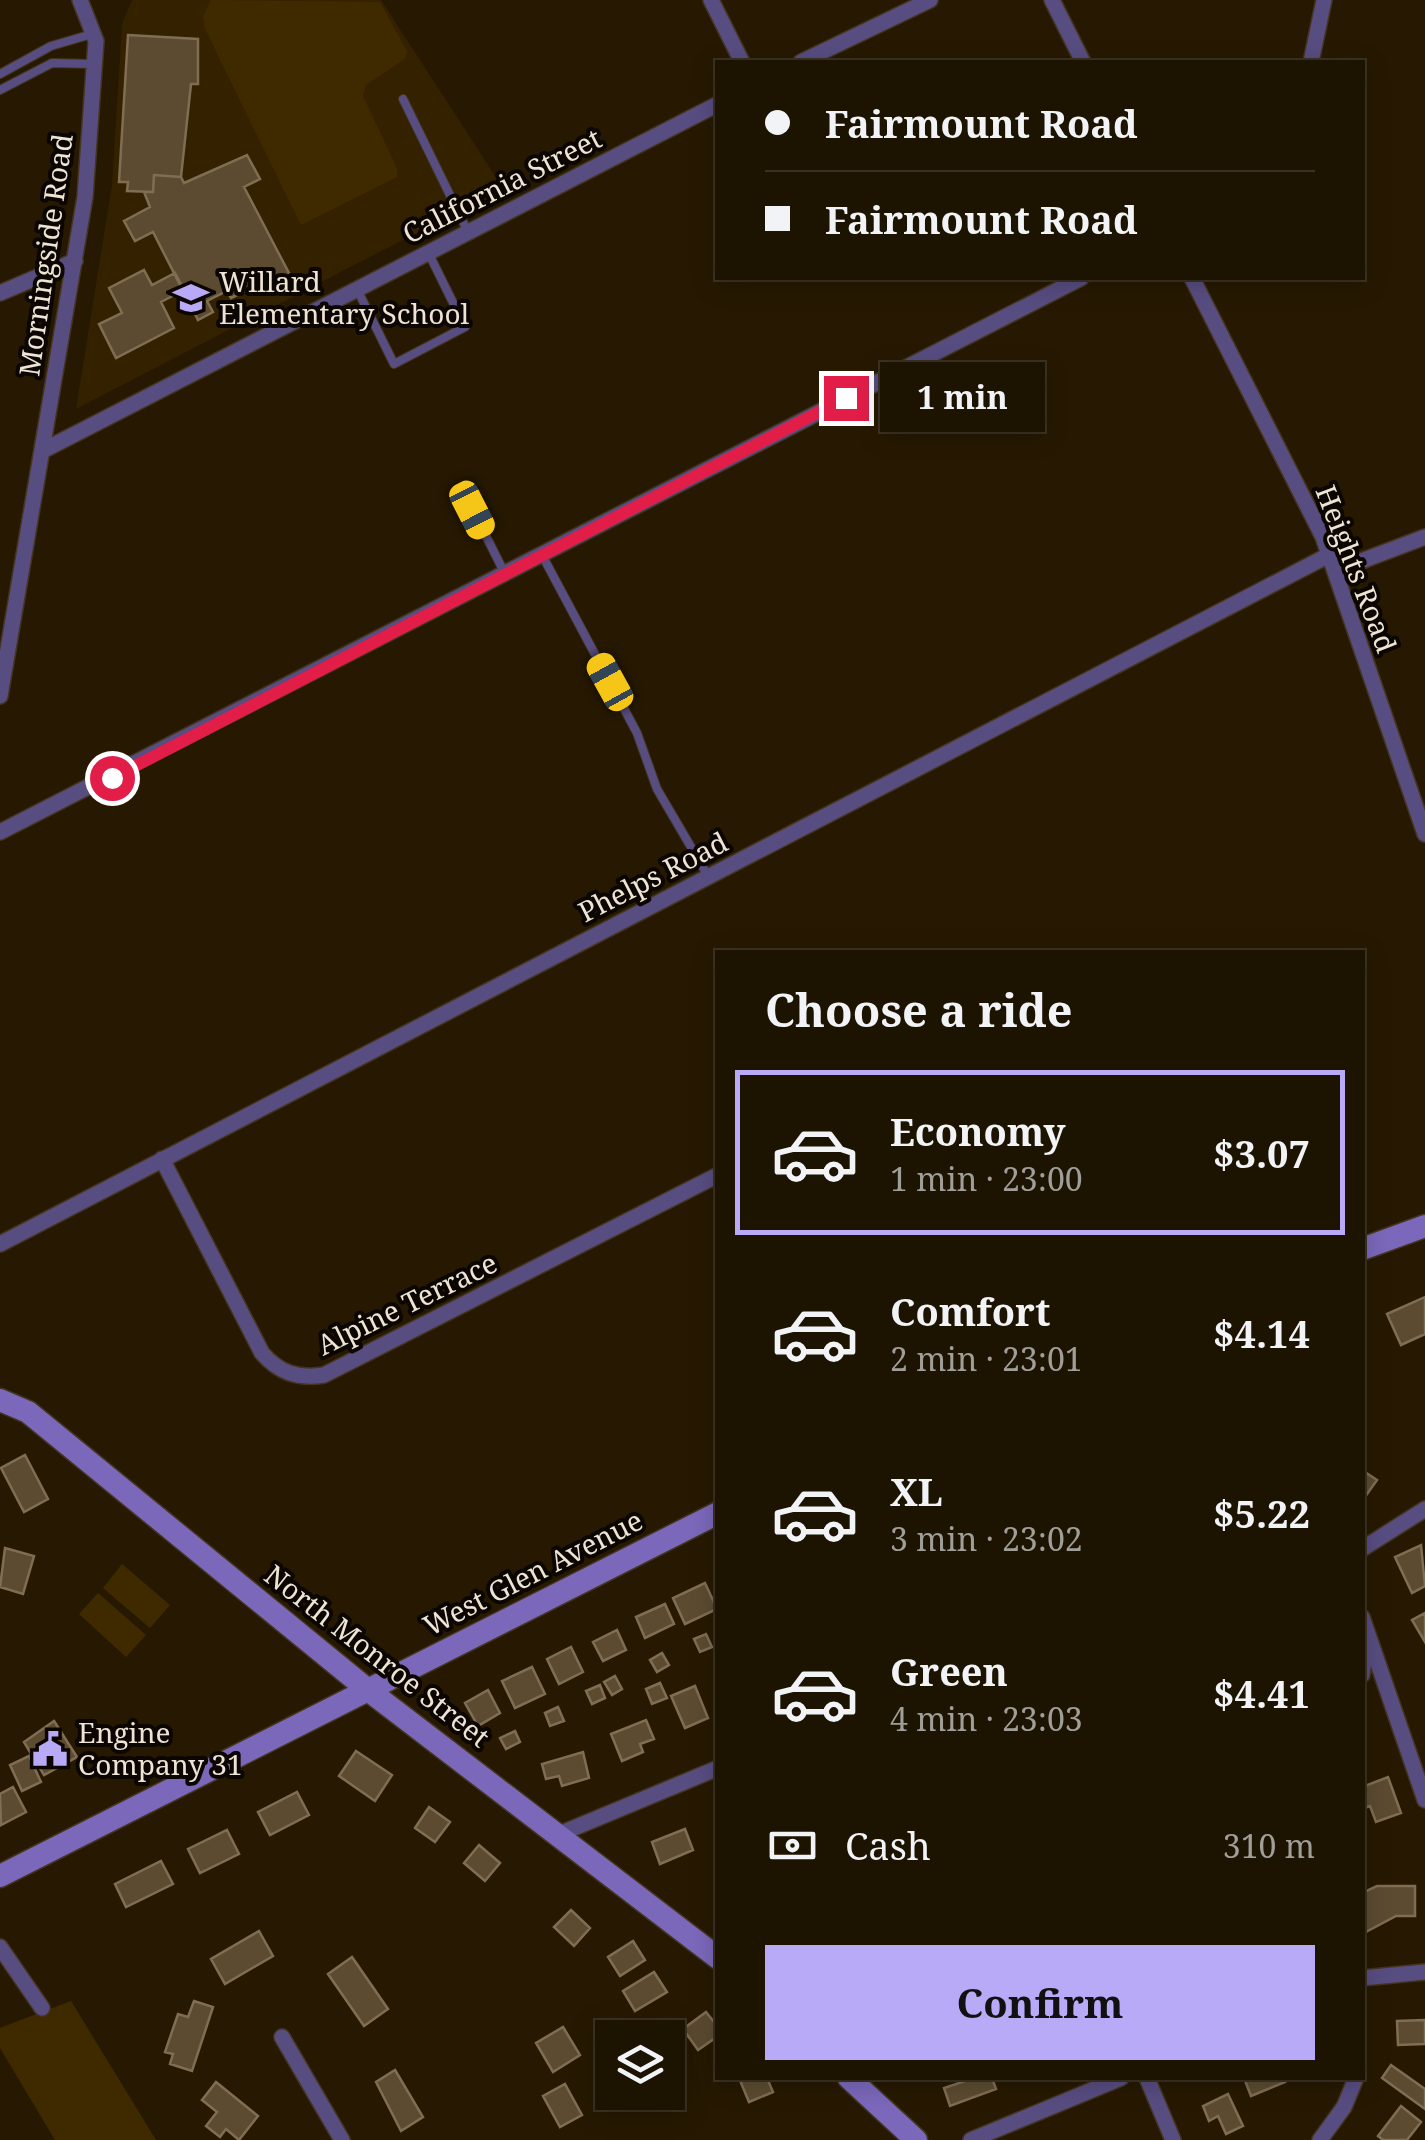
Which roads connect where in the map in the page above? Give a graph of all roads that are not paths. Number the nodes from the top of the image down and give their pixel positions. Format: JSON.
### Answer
{"nodes":[{"id":1,"x":80,"y":0,"type":"edge"},
{"id":2,"x":711,"y":0,"type":"edge"},
{"id":3,"x":930,"y":0,"type":"edge"},
{"id":4,"x":1052,"y":0,"type":"edge"},
{"id":5,"x":1324,"y":0,"type":"edge"},
{"id":6,"x":94,"y":34,"type":"junction"},
{"id":7,"x":741,"y":60,"type":"edge"},
{"id":8,"x":805,"y":60,"type":"edge"},
{"id":9,"x":1082,"y":60,"type":"edge"},
{"id":10,"x":1311,"y":60,"type":"edge"},
{"id":11,"x":94,"y":64,"type":"junction"},
{"id":12,"x":0,"y":74,"type":"edge"},
{"id":13,"x":0,"y":90,"type":"edge"},
{"id":14,"x":403,"y":100,"type":"dead end"},
{"id":15,"x":715,"y":106,"type":"edge"},
{"id":16,"x":468,"y":232,"type":"junction"},
{"id":17,"x":428,"y":252,"type":"junction"},
{"id":18,"x":74,"y":261,"type":"junction"},
{"id":19,"x":1077,"y":280,"type":"edge"},
{"id":20,"x":1193,"y":280,"type":"edge"},
{"id":21,"x":357,"y":289,"type":"junction"},
{"id":22,"x":0,"y":293,"type":"edge"},
{"id":23,"x":42,"y":450,"type":"junction"},
{"id":24,"x":472,"y":510,"type":"dead end"},
{"id":25,"x":1425,"y":537,"type":"edge"},
{"id":26,"x":542,"y":555,"type":"junction"},
{"id":27,"x":1332,"y":563,"type":"junction"},
{"id":28,"x":505,"y":574,"type":"junction"},
{"id":29,"x":0,"y":696,"type":"edge"},
{"id":30,"x":0,"y":832,"type":"edge"},
{"id":31,"x":1425,"y":834,"type":"edge"},
{"id":32,"x":708,"y":876,"type":"junction"},
{"id":33,"x":162,"y":1159,"type":"junction"},
{"id":34,"x":715,"y":1177,"type":"edge"},
{"id":35,"x":1425,"y":1226,"type":"edge"},
{"id":36,"x":0,"y":1244,"type":"edge"},
{"id":37,"x":1365,"y":1248,"type":"edge"},
{"id":38,"x":0,"y":1400,"type":"edge"},
{"id":39,"x":1425,"y":1509,"type":"edge"},
{"id":40,"x":715,"y":1515,"type":"edge"},
{"id":41,"x":1365,"y":1547,"type":"edge"},
{"id":42,"x":1365,"y":1625,"type":"edge"},
{"id":43,"x":368,"y":1690,"type":"junction"},
{"id":44,"x":715,"y":1769,"type":"edge"},
{"id":45,"x":1425,"y":1800,"type":"edge"},
{"id":46,"x":557,"y":1835,"type":"junction"},
{"id":47,"x":0,"y":1876,"type":"edge"},
{"id":48,"x":0,"y":1947,"type":"edge"},
{"id":49,"x":715,"y":1956,"type":"edge"},
{"id":50,"x":1425,"y":1972,"type":"edge"},
{"id":51,"x":1365,"y":1978,"type":"edge"},
{"id":52,"x":42,"y":2008,"type":"dead end"},
{"id":53,"x":282,"y":2038,"type":"dead end"},
{"id":54,"x":851,"y":2080,"type":"edge"},
{"id":55,"x":1116,"y":2080,"type":"edge"},
{"id":56,"x":1148,"y":2080,"type":"edge"},
{"id":57,"x":1355,"y":2080,"type":"edge"},
{"id":58,"x":342,"y":2140,"type":"edge"},
{"id":59,"x":916,"y":2140,"type":"edge"},
{"id":60,"x":971,"y":2140,"type":"edge"},
{"id":61,"x":1173,"y":2140,"type":"edge"},
{"id":62,"x":1320,"y":2140,"type":"edge"}],
"edges":[{"from":1,"to":6,"type":"street","name":"Morningside Road"},
{"from":2,"to":7,"type":"street"},
{"from":3,"to":8,"type":"street"},
{"from":4,"to":9,"type":"street"},
{"from":5,"to":10,"type":"street"},
{"from":6,"to":11,"type":"street","name":"Morningside Road"},
{"from":6,"to":12,"type":"lane"},
{"from":11,"to":13,"type":"lane"},
{"from":11,"to":18,"type":"street","name":"Morningside Road"},
{"from":14,"to":16,"type":"lane"},
{"from":15,"to":16,"type":"street","name":"California Street"},
{"from":16,"to":17,"type":"street","name":"California Street"},
{"from":17,"to":21,"type":"street","name":"California Street"},
{"from":17,"to":21,"type":"lane"},
{"from":18,"to":22,"type":"street"},
{"from":18,"to":23,"type":"street","name":"Morningside Road"},
{"from":19,"to":26,"type":"street"},
{"from":20,"to":27,"type":"street","name":"Heights Road"},
{"from":21,"to":23,"type":"street","name":"California Street"},
{"from":23,"to":29,"type":"street","name":"Morningside Road"},
{"from":24,"to":28,"type":"lane"},
{"from":25,"to":27,"type":"street","name":"Phelps Road"},
{"from":26,"to":28,"type":"street"},
{"from":26,"to":32,"type":"lane"},
{"from":27,"to":31,"type":"street","name":"Heights Road"},
{"from":27,"to":32,"type":"street","name":"Phelps Road"},
{"from":28,"to":30,"type":"street"},
{"from":32,"to":33,"type":"street","name":"Phelps Road"},
{"from":33,"to":34,"type":"street","name":"Alpine Terrace"},
{"from":33,"to":36,"type":"street","name":"Phelps Road"},
{"from":35,"to":37,"type":"main road"},
{"from":38,"to":43,"type":"main road","name":"North Monroe Street"},
{"from":39,"to":41,"type":"street"},
{"from":40,"to":43,"type":"main road","name":"West Glen Avenue"},
{"from":42,"to":45,"type":"street"},
{"from":43,"to":46,"type":"main road","name":"North Monroe Street"},
{"from":43,"to":47,"type":"main road","name":"West Glen Avenue"},
{"from":44,"to":46,"type":"street"},
{"from":46,"to":49,"type":"main road","name":"North Monroe Street"},
{"from":48,"to":52,"type":"street"},
{"from":50,"to":51,"type":"street"},
{"from":53,"to":58,"type":"street"},
{"from":54,"to":59,"type":"main road"},
{"from":55,"to":60,"type":"street"},
{"from":56,"to":61,"type":"street"},
{"from":57,"to":62,"type":"street"}]}
